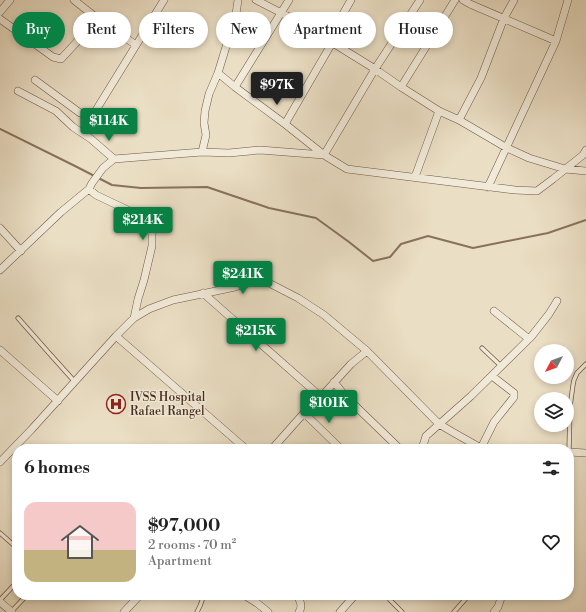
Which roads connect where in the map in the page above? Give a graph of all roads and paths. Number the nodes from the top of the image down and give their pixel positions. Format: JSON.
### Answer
{"nodes":[{"id":1,"x":10,"y":0,"type":"edge"},
{"id":2,"x":74,"y":0,"type":"edge"},
{"id":3,"x":164,"y":0,"type":"edge"},
{"id":4,"x":238,"y":0,"type":"edge"},
{"id":5,"x":256,"y":0,"type":"edge"},
{"id":6,"x":288,"y":0,"type":"edge"},
{"id":7,"x":352,"y":0,"type":"edge"},
{"id":8,"x":420,"y":0,"type":"edge"},
{"id":9,"x":455,"y":0,"type":"edge"},
{"id":10,"x":464,"y":0,"type":"edge"},
{"id":11,"x":514,"y":0,"type":"edge"},
{"id":12,"x":568,"y":0,"type":"edge"},
{"id":13,"x":0,"y":12,"type":"edge"},
{"id":14,"x":88,"y":12,"type":"edge"},
{"id":15,"x":281,"y":12,"type":"joint"},
{"id":16,"x":345,"y":12,"type":"edge"},
{"id":17,"x":279,"y":15,"type":"edge"},
{"id":18,"x":504,"y":18,"type":"junction"},
{"id":19,"x":0,"y":19,"type":"edge"},
{"id":20,"x":556,"y":41,"type":"junction"},
{"id":21,"x":131,"y":42,"type":"edge"},
{"id":22,"x":136,"y":45,"type":"junction"},
{"id":23,"x":73,"y":47,"type":"edge"},
{"id":24,"x":329,"y":48,"type":"edge"},
{"id":25,"x":340,"y":48,"type":"edge"},
{"id":26,"x":375,"y":69,"type":"junction"},
{"id":27,"x":218,"y":73,"type":"junction"},
{"id":28,"x":35,"y":80,"type":"dead end"},
{"id":29,"x":235,"y":87,"type":"junction"},
{"id":30,"x":401,"y":87,"type":"junction"},
{"id":31,"x":18,"y":91,"type":"dead end"},
{"id":32,"x":69,"y":105,"type":"junction"},
{"id":33,"x":439,"y":111,"type":"junction"},
{"id":34,"x":62,"y":116,"type":"junction"},
{"id":35,"x":459,"y":120,"type":"junction"},
{"id":36,"x":285,"y":124,"type":"junction"},
{"id":37,"x":507,"y":148,"type":"junction"},
{"id":38,"x":586,"y":150,"type":"edge"},
{"id":39,"x":202,"y":152,"type":"junction"},
{"id":40,"x":324,"y":155,"type":"junction"},
{"id":41,"x":114,"y":159,"type":"junction"},
{"id":42,"x":565,"y":169,"type":"junction"},
{"id":43,"x":586,"y":171,"type":"edge"},
{"id":44,"x":415,"y":177,"type":"junction"},
{"id":45,"x":91,"y":186,"type":"junction"},
{"id":46,"x":488,"y":187,"type":"junction"},
{"id":47,"x":0,"y":228,"type":"edge"},
{"id":48,"x":21,"y":251,"type":"junction"},
{"id":49,"x":0,"y":270,"type":"edge"},
{"id":50,"x":203,"y":293,"type":"junction"},
{"id":51,"x":557,"y":301,"type":"dead end"},
{"id":52,"x":494,"y":311,"type":"dead end"},
{"id":53,"x":18,"y":318,"type":"dead end"},
{"id":54,"x":134,"y":318,"type":"junction"},
{"id":55,"x":116,"y":336,"type":"junction"},
{"id":56,"x":529,"y":339,"type":"junction"},
{"id":57,"x":482,"y":348,"type":"dead end"},
{"id":58,"x":0,"y":350,"type":"edge"},
{"id":59,"x":367,"y":351,"type":"junction"},
{"id":60,"x":586,"y":364,"type":"edge"},
{"id":61,"x":501,"y":366,"type":"junction"},
{"id":62,"x":492,"y":376,"type":"junction"},
{"id":63,"x":75,"y":382,"type":"junction"},
{"id":64,"x":334,"y":382,"type":"junction"},
{"id":65,"x":321,"y":397,"type":"junction"},
{"id":66,"x":58,"y":401,"type":"junction"},
{"id":67,"x":304,"y":413,"type":"junction"},
{"id":68,"x":439,"y":424,"type":"junction"},
{"id":69,"x":17,"y":444,"type":"edge"},
{"id":70,"x":240,"y":444,"type":"edge"},
{"id":71,"x":276,"y":444,"type":"edge"},
{"id":72,"x":336,"y":444,"type":"edge"},
{"id":73,"x":395,"y":444,"type":"edge"},
{"id":74,"x":424,"y":444,"type":"edge"},
{"id":75,"x":474,"y":444,"type":"edge"},
{"id":76,"x":483,"y":444,"type":"edge"},
{"id":77,"x":569,"y":444,"type":"edge"},
{"id":78,"x":12,"y":450,"type":"edge"},
{"id":79,"x":574,"y":452,"type":"edge"},
{"id":80,"x":586,"y":453,"type":"edge"},
{"id":81,"x":0,"y":462,"type":"edge"},
{"id":82,"x":0,"y":534,"type":"edge"},
{"id":83,"x":12,"y":544,"type":"edge"},
{"id":84,"x":12,"y":588,"type":"edge"},
{"id":85,"x":22,"y":600,"type":"edge"},
{"id":86,"x":135,"y":600,"type":"edge"},
{"id":87,"x":202,"y":600,"type":"edge"},
{"id":88,"x":252,"y":600,"type":"edge"},
{"id":89,"x":300,"y":600,"type":"edge"},
{"id":90,"x":351,"y":600,"type":"edge"},
{"id":91,"x":390,"y":600,"type":"edge"},
{"id":92,"x":465,"y":600,"type":"edge"},
{"id":93,"x":500,"y":600,"type":"edge"},
{"id":94,"x":0,"y":601,"type":"edge"},
{"id":95,"x":11,"y":612,"type":"edge"},
{"id":96,"x":124,"y":612,"type":"edge"},
{"id":97,"x":197,"y":612,"type":"edge"},
{"id":98,"x":268,"y":612,"type":"edge"},
{"id":99,"x":299,"y":612,"type":"edge"},
{"id":100,"x":340,"y":612,"type":"edge"},
{"id":101,"x":402,"y":612,"type":"edge"},
{"id":102,"x":454,"y":612,"type":"edge"},
{"id":103,"x":494,"y":612,"type":"edge"}],
"edges":[{"from":1,"to":13,"type":"street"},
{"from":2,"to":14,"type":"street"},
{"from":3,"to":22,"type":"street"},
{"from":4,"to":27,"type":"street"},
{"from":5,"to":15,"type":"street"},
{"from":6,"to":15,"type":"street"},
{"from":7,"to":16,"type":"street"},
{"from":8,"to":26,"type":"street"},
{"from":9,"to":30,"type":"street"},
{"from":10,"to":18,"type":"street"},
{"from":11,"to":18,"type":"street"},
{"from":12,"to":20,"type":"street"},
{"from":17,"to":29,"type":"street"},
{"from":18,"to":20,"type":"street"},
{"from":18,"to":35,"type":"street"},
{"from":19,"to":23,"type":"street"},
{"from":20,"to":37,"type":"street"},
{"from":21,"to":22,"type":"street"},
{"from":22,"to":32,"type":"street"},
{"from":24,"to":36,"type":"street"},
{"from":25,"to":26,"type":"street"},
{"from":26,"to":30,"type":"street"},
{"from":26,"to":40,"type":"street"},
{"from":27,"to":29,"type":"street"},
{"from":27,"to":39,"type":"street"},
{"from":28,"to":32,"type":"street"},
{"from":29,"to":36,"type":"street"},
{"from":30,"to":33,"type":"street"},
{"from":31,"to":34,"type":"street"},
{"from":32,"to":34,"type":"street"},
{"from":33,"to":35,"type":"street"},
{"from":33,"to":44,"type":"street"},
{"from":34,"to":41,"type":"street"},
{"from":35,"to":37,"type":"street"},
{"from":36,"to":40,"type":"street"},
{"from":37,"to":42,"type":"street"},
{"from":37,"to":46,"type":"street"},
{"from":38,"to":42,"type":"street"},
{"from":39,"to":40,"type":"street"},
{"from":39,"to":41,"type":"street"},
{"from":40,"to":44,"type":"street"},
{"from":41,"to":45,"type":"street"},
{"from":42,"to":43,"type":"street"},
{"from":42,"to":46,"type":"street"},
{"from":44,"to":46,"type":"street"},
{"from":45,"to":48,"type":"street"},
{"from":45,"to":54,"type":"street"},
{"from":47,"to":48,"type":"street"},
{"from":48,"to":49,"type":"street"},
{"from":50,"to":54,"type":"street"},
{"from":50,"to":59,"type":"street"},
{"from":50,"to":65,"type":"street"},
{"from":51,"to":56,"type":"street"},
{"from":52,"to":56,"type":"street"},
{"from":53,"to":63,"type":"lane"},
{"from":54,"to":55,"type":"street"},
{"from":55,"to":63,"type":"street"},
{"from":55,"to":70,"type":"street"},
{"from":56,"to":61,"type":"street"},
{"from":57,"to":61,"type":"lane"},
{"from":58,"to":66,"type":"street"},
{"from":59,"to":64,"type":"street"},
{"from":59,"to":68,"type":"street"},
{"from":60,"to":77,"type":"lane"},
{"from":61,"to":62,"type":"street"},
{"from":62,"to":68,"type":"street"},
{"from":62,"to":76,"type":"street"},
{"from":63,"to":66,"type":"street"},
{"from":64,"to":65,"type":"street"},
{"from":64,"to":73,"type":"street"},
{"from":65,"to":67,"type":"street"},
{"from":66,"to":69,"type":"street"},
{"from":67,"to":71,"type":"street"},
{"from":67,"to":72,"type":"street"},
{"from":68,"to":74,"type":"street"},
{"from":68,"to":75,"type":"street"},
{"from":78,"to":81,"type":"street"},
{"from":79,"to":80,"type":"street"},
{"from":82,"to":83,"type":"lane"},
{"from":84,"to":94,"type":"lane"},
{"from":85,"to":95,"type":"lane"},
{"from":86,"to":96,"type":"street"},
{"from":87,"to":97,"type":"lane"},
{"from":88,"to":98,"type":"street"},
{"from":89,"to":99,"type":"street"},
{"from":90,"to":100,"type":"street"},
{"from":91,"to":101,"type":"lane"},
{"from":92,"to":102,"type":"lane"},
{"from":93,"to":103,"type":"street"},
{"from":94,"to":95,"type":"street"}]}
